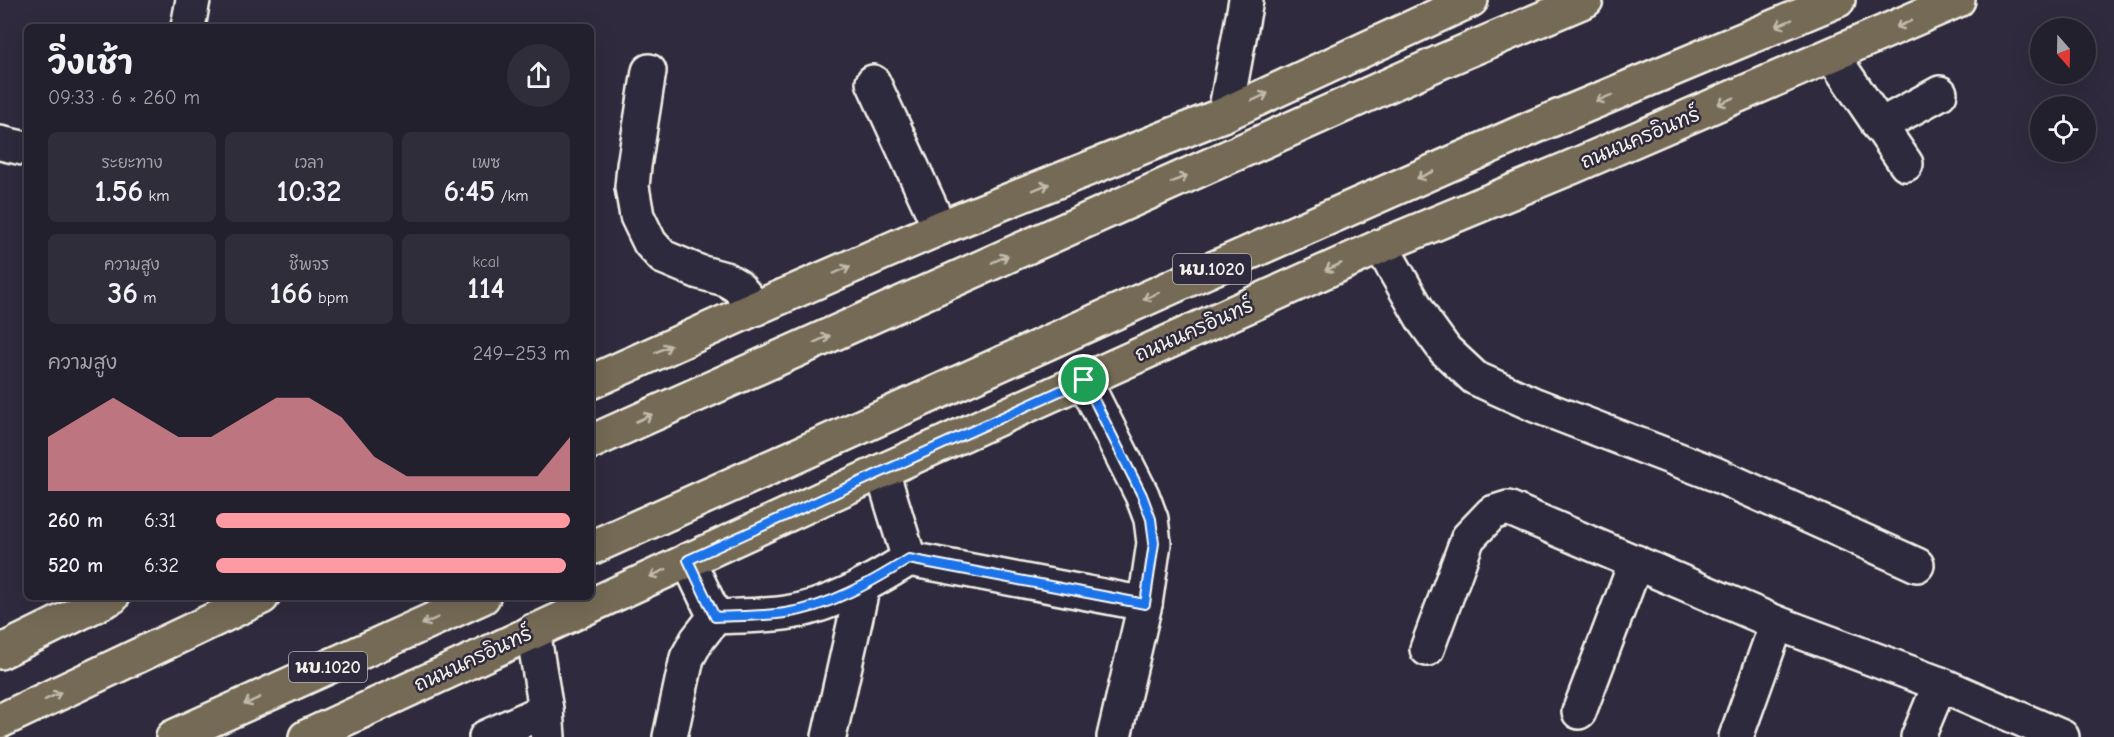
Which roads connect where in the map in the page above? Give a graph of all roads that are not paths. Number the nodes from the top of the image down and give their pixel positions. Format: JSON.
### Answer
{"nodes":[{"id":1,"x":193,"y":0,"type":"edge"},
{"id":2,"x":1246,"y":0,"type":"edge"},
{"id":3,"x":1471,"y":0,"type":"edge"},
{"id":4,"x":1586,"y":0,"type":"edge"},
{"id":5,"x":1838,"y":0,"type":"edge"},
{"id":6,"x":1958,"y":0,"type":"edge"},
{"id":7,"x":189,"y":24,"type":"edge"},
{"id":8,"x":1832,"y":56,"type":"junction"},
{"id":9,"x":650,"y":71,"type":"dead end"},
{"id":10,"x":873,"y":82,"type":"dead end"},
{"id":11,"x":1940,"y":93,"type":"dead end"},
{"id":12,"x":1225,"y":114,"type":"junction"},
{"id":13,"x":1879,"y":126,"type":"junction"},
{"id":14,"x":0,"y":143,"type":"edge"},
{"id":15,"x":24,"y":148,"type":"edge"},
{"id":16,"x":1906,"y":164,"type":"dead end"},
{"id":17,"x":1572,"y":168,"type":"junction"},
{"id":18,"x":940,"y":228,"type":"junction"},
{"id":19,"x":1381,"y":246,"type":"junction"},
{"id":20,"x":1194,"y":277,"type":"junction"},
{"id":21,"x":756,"y":308,"type":"junction"},
{"id":22,"x":1084,"y":380,"type":"junction"},
{"id":23,"x":594,"y":381,"type":"edge"},
{"id":24,"x":594,"y":441,"type":"edge"},
{"id":25,"x":882,"y":471,"type":"junction"},
{"id":26,"x":594,"y":548,"type":"edge"},
{"id":27,"x":909,"y":559,"type":"junction"},
{"id":28,"x":688,"y":560,"type":"junction"},
{"id":29,"x":1636,"y":562,"type":"junction"},
{"id":30,"x":1917,"y":565,"type":"dead end"},
{"id":31,"x":863,"y":585,"type":"junction"},
{"id":32,"x":100,"y":600,"type":"edge"},
{"id":33,"x":256,"y":600,"type":"edge"},
{"id":34,"x":476,"y":600,"type":"edge"},
{"id":35,"x":1145,"y":604,"type":"junction"},
{"id":36,"x":67,"y":608,"type":"edge"},
{"id":37,"x":715,"y":617,"type":"junction"},
{"id":38,"x":1777,"y":623,"type":"junction"},
{"id":39,"x":533,"y":631,"type":"junction"},
{"id":40,"x":1427,"y":649,"type":"dead end"},
{"id":41,"x":0,"y":651,"type":"edge"},
{"id":42,"x":1940,"y":684,"type":"junction"},
{"id":43,"x":1579,"y":712,"type":"dead end"},
{"id":44,"x":0,"y":721,"type":"edge"},
{"id":45,"x":547,"y":723,"type":"edge"},
{"id":46,"x":173,"y":737,"type":"edge"},
{"id":47,"x":306,"y":737,"type":"edge"},
{"id":48,"x":486,"y":737,"type":"edge"},
{"id":49,"x":670,"y":737,"type":"edge"},
{"id":50,"x":830,"y":737,"type":"edge"},
{"id":51,"x":1114,"y":737,"type":"edge"},
{"id":52,"x":1736,"y":737,"type":"edge"},
{"id":53,"x":1918,"y":737,"type":"edge"},
{"id":54,"x":2062,"y":737,"type":"edge"}],
"edges":[{"from":1,"to":7,"type":"street"},
{"from":2,"to":12,"type":"street"},
{"from":12,"to":3,"type":"main road","one_way":true},
{"from":24,"to":4,"type":"main road","one_way":true},
{"from":5,"to":20,"type":"main road","number":"นบ.1020","one_way":true},
{"from":6,"to":8,"type":"main road","name":"ถนนนครอินทร์","number":"นบ.1020","one_way":true},
{"from":8,"to":13,"type":"street"},
{"from":8,"to":17,"type":"main road","name":"ถนนนครอินทร์","number":"นบ.1020","one_way":true},
{"from":9,"to":21,"type":"street"},
{"from":10,"to":18,"type":"street"},
{"from":11,"to":13,"type":"street"},
{"from":18,"to":12,"type":"main road","one_way":true},
{"from":13,"to":16,"type":"street"},
{"from":14,"to":15,"type":"street"},
{"from":17,"to":19,"type":"main road","name":"ถนนนครอินทร์","number":"นบ.1020"},
{"from":17,"to":20,"type":"main road"},
{"from":21,"to":18,"type":"main road","one_way":true},
{"from":19,"to":22,"type":"main road","name":"ถนนนครอินทร์","number":"นบ.1020","one_way":true},
{"from":19,"to":30,"type":"street"},
{"from":20,"to":26,"type":"main road","number":"นบ.1020","one_way":true},
{"from":23,"to":21,"type":"main road","one_way":true},
{"from":22,"to":25,"type":"main road","name":"ถนนนครอินทร์","number":"นบ.1020"},
{"from":22,"to":35,"type":"street"},
{"from":25,"to":27,"type":"street"},
{"from":25,"to":28,"type":"main road","name":"ถนนนครอินทร์","number":"นบ.1020"},
{"from":27,"to":31,"type":"street"},
{"from":27,"to":35,"type":"street"},
{"from":28,"to":37,"type":"street"},
{"from":28,"to":39,"type":"main road","name":"ถนนนครอินทร์","number":"นบ.1020","one_way":true},
{"from":29,"to":38,"type":"street"},
{"from":29,"to":40,"type":"street"},
{"from":29,"to":43,"type":"street"},
{"from":31,"to":37,"type":"street"},
{"from":31,"to":50,"type":"street"},
{"from":32,"to":36,"type":"main road"},
{"from":44,"to":33,"type":"main road","one_way":true},
{"from":34,"to":46,"type":"main road","number":"นบ.1020","one_way":true},
{"from":35,"to":51,"type":"street"},
{"from":36,"to":41,"type":"main road"},
{"from":37,"to":49,"type":"street"},
{"from":38,"to":42,"type":"street"},
{"from":38,"to":52,"type":"street"},
{"from":39,"to":45,"type":"street"},
{"from":39,"to":47,"type":"main road","name":"ถนนนครอินทร์","number":"นบ.1020"},
{"from":42,"to":53,"type":"street"},
{"from":42,"to":54,"type":"street"},
{"from":45,"to":48,"type":"street"}]}
